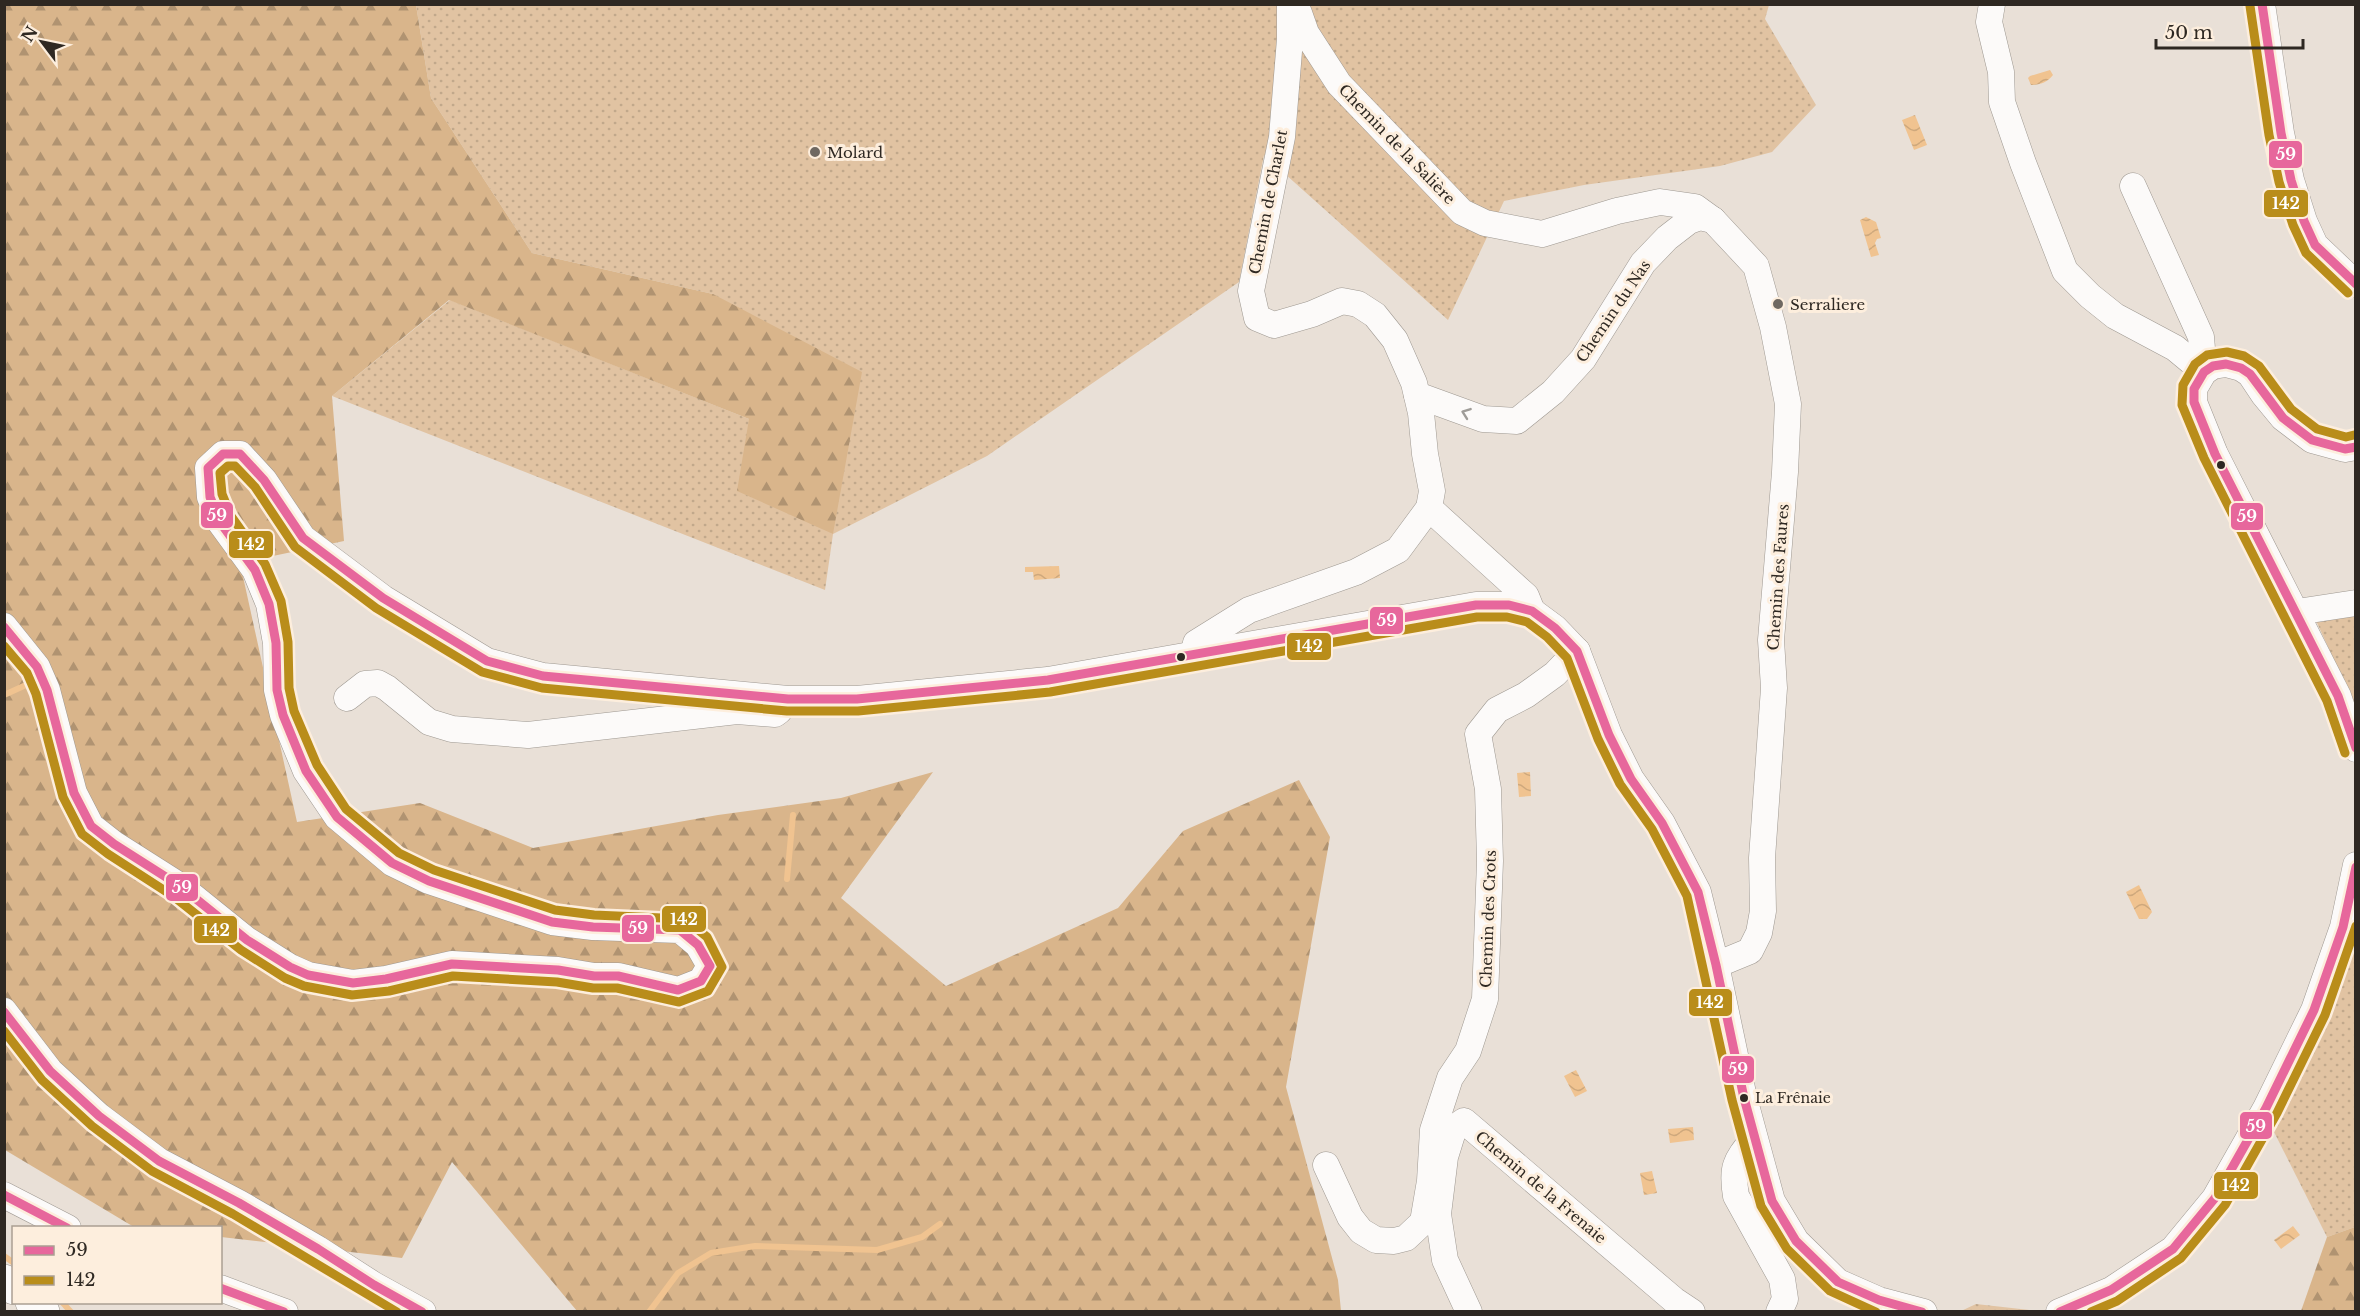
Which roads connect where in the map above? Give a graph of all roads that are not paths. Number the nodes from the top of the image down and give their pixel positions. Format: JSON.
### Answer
{"nodes":[{"id":1,"x":1291,"y":4,"type":"edge"},
{"id":2,"x":1992,"y":4,"type":"edge"},
{"id":3,"x":2262,"y":4,"type":"edge"},
{"id":4,"x":2133,"y":186,"type":"dead end"},
{"id":5,"x":1713,"y":220,"type":"junction"},
{"id":6,"x":2355,"y":284,"type":"edge"},
{"id":7,"x":2204,"y":372,"type":"junction"},
{"id":8,"x":1417,"y":395,"type":"junction"},
{"id":9,"x":2355,"y":447,"type":"edge"},
{"id":10,"x":1429,"y":508,"type":"junction"},
{"id":11,"x":2355,"y":603,"type":"edge"},
{"id":12,"x":1532,"y":611,"type":"junction"},
{"id":13,"x":2296,"y":612,"type":"junction"},
{"id":14,"x":4,"y":626,"type":"edge"},
{"id":15,"x":1576,"y":651,"type":"junction"},
{"id":16,"x":1193,"y":655,"type":"junction"},
{"id":17,"x":347,"y":698,"type":"dead end"},
{"id":18,"x":788,"y":699,"type":"junction"},
{"id":19,"x":2355,"y":749,"type":"edge"},
{"id":20,"x":2355,"y":865,"type":"edge"},
{"id":21,"x":1716,"y":965,"type":"junction"},
{"id":22,"x":4,"y":1011,"type":"edge"},
{"id":23,"x":1754,"y":1138,"type":"junction"},
{"id":24,"x":1326,"y":1165,"type":"dead end"},
{"id":25,"x":4,"y":1196,"type":"edge"},
{"id":26,"x":66,"y":1226,"type":"edge"},
{"id":27,"x":222,"y":1288,"type":"edge"},
{"id":28,"x":4,"y":1306,"type":"edge"},
{"id":29,"x":12,"y":1311,"type":"edge"},
{"id":30,"x":285,"y":1311,"type":"edge"},
{"id":31,"x":423,"y":1311,"type":"edge"},
{"id":32,"x":1469,"y":1311,"type":"edge"},
{"id":33,"x":1692,"y":1311,"type":"edge"},
{"id":34,"x":1779,"y":1311,"type":"edge"},
{"id":35,"x":1924,"y":1311,"type":"edge"},
{"id":36,"x":2059,"y":1311,"type":"edge"}],
"edges":[{"from":1,"to":5,"type":"street","name":"Chemin de la Salière"},
{"from":1,"to":8,"type":"street","name":"Chemin de Charlet"},
{"from":2,"to":7,"type":"street"},
{"from":3,"to":6,"type":"street"},
{"from":4,"to":7,"type":"street"},
{"from":5,"to":8,"type":"street","name":"Chemin du Nas","one_way":true},
{"from":5,"to":21,"type":"street","name":"Chemin des Faures"},
{"from":7,"to":9,"type":"street"},
{"from":7,"to":13,"type":"street"},
{"from":8,"to":10,"type":"street","name":"Chemin de Charlet"},
{"from":10,"to":12,"type":"street"},
{"from":10,"to":16,"type":"street"},
{"from":11,"to":13,"type":"street"},
{"from":12,"to":15,"type":"street"},
{"from":12,"to":16,"type":"street"},
{"from":13,"to":19,"type":"street"},
{"from":14,"to":18,"type":"street"},
{"from":15,"to":21,"type":"street"},
{"from":15,"to":24,"type":"street","name":"Chemin des Crots"},
{"from":16,"to":18,"type":"street"},
{"from":17,"to":18,"type":"street"},
{"from":20,"to":36,"type":"street"},
{"from":21,"to":23,"type":"street"},
{"from":22,"to":31,"type":"street"},
{"from":23,"to":34,"type":"street"},
{"from":23,"to":35,"type":"street"},
{"from":25,"to":26,"type":"street"},
{"from":27,"to":30,"type":"street"},
{"from":28,"to":29,"type":"main road"},
{"from":32,"to":33,"type":"street","name":"Chemin de la Frenaie"}]}
